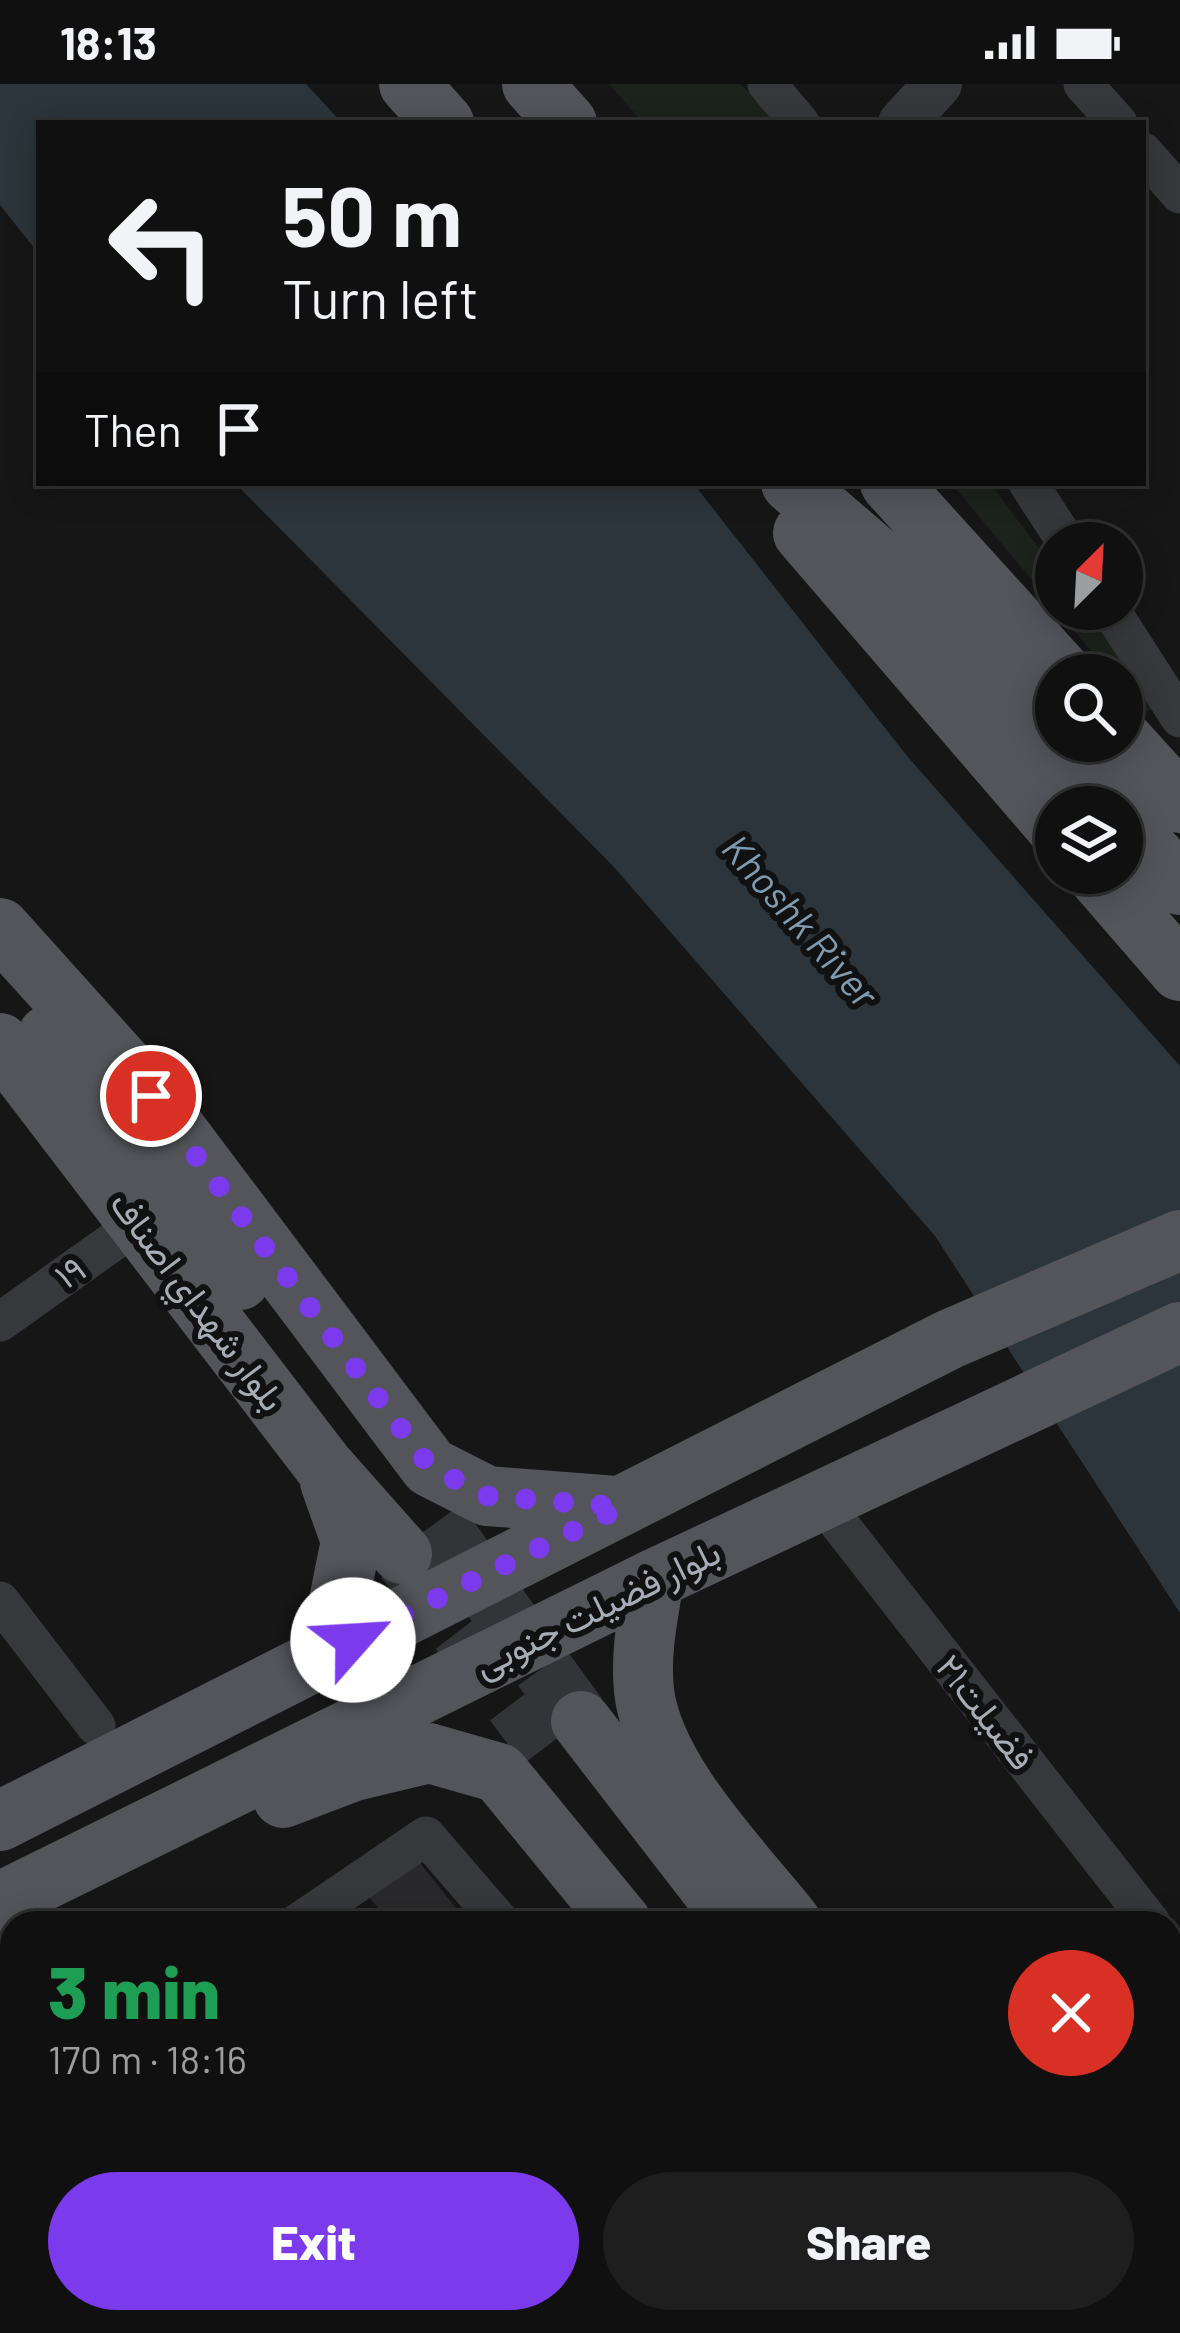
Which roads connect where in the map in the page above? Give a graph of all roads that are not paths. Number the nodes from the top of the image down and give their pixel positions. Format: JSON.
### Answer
{"nodes":[{"id":1,"x":409,"y":84,"type":"edge"},
{"id":2,"x":532,"y":84,"type":"edge"},
{"id":3,"x":767,"y":84,"type":"edge"},
{"id":4,"x":938,"y":84,"type":"edge"},
{"id":5,"x":1083,"y":84,"type":"edge"},
{"id":6,"x":441,"y":120,"type":"edge"},
{"id":7,"x":564,"y":120,"type":"edge"},
{"id":8,"x":797,"y":120,"type":"edge"},
{"id":9,"x":905,"y":120,"type":"edge"},
{"id":10,"x":1115,"y":120,"type":"edge"},
{"id":11,"x":1146,"y":155,"type":"edge"},
{"id":12,"x":1180,"y":194,"type":"edge"},
{"id":13,"x":763,"y":486,"type":"edge"},
{"id":14,"x":794,"y":486,"type":"edge"},
{"id":15,"x":850,"y":486,"type":"edge"},
{"id":16,"x":893,"y":486,"type":"edge"},
{"id":17,"x":1030,"y":486,"type":"edge"},
{"id":18,"x":1053,"y":522,"type":"edge"},
{"id":19,"x":927,"y":600,"type":"junction"},
{"id":20,"x":1123,"y":630,"type":"edge"},
{"id":21,"x":1045,"y":654,"type":"edge"},
{"id":22,"x":1180,"y":718,"type":"edge"},
{"id":23,"x":1143,"y":762,"type":"edge"},
{"id":24,"x":1092,"y":786,"type":"edge"},
{"id":25,"x":1035,"y":803,"type":"edge"},
{"id":26,"x":1180,"y":803,"type":"edge"},
{"id":27,"x":1143,"y":844,"type":"edge"},
{"id":28,"x":1180,"y":885,"type":"edge"},
{"id":29,"x":1113,"y":894,"type":"edge"},
{"id":30,"x":0,"y":928,"type":"edge"},
{"id":31,"x":1180,"y":971,"type":"edge"},
{"id":32,"x":0,"y":974,"type":"edge"},
{"id":33,"x":0,"y":1043,"type":"edge"},
{"id":34,"x":139,"y":1222,"type":"junction"},
{"id":35,"x":1180,"y":1240,"type":"edge"},
{"id":36,"x":0,"y":1322,"type":"edge"},
{"id":37,"x":1180,"y":1331,"type":"edge"},
{"id":38,"x":324,"y":1466,"type":"junction"},
{"id":39,"x":822,"y":1502,"type":"junction"},
{"id":40,"x":622,"y":1507,"type":"junction"},
{"id":41,"x":655,"y":1580,"type":"junction"},
{"id":42,"x":0,"y":1601,"type":"edge"},
{"id":43,"x":314,"y":1660,"type":"junction"},
{"id":44,"x":96,"y":1726,"type":"dead end"},
{"id":45,"x":0,"y":1820,"type":"edge"},
{"id":46,"x":6,"y":1899,"type":"edge"},
{"id":47,"x":316,"y":1911,"type":"edge"},
{"id":48,"x":491,"y":1911,"type":"edge"},
{"id":49,"x":612,"y":1911,"type":"edge"},
{"id":50,"x":678,"y":1911,"type":"edge"},
{"id":51,"x":726,"y":1911,"type":"edge"},
{"id":52,"x":782,"y":1911,"type":"edge"},
{"id":53,"x":1141,"y":1911,"type":"edge"}],
"edges":[{"from":1,"to":6,"type":"main road"},
{"from":2,"to":7,"type":"main road"},
{"from":3,"to":8,"type":"street"},
{"from":4,"to":9,"type":"street"},
{"from":5,"to":10,"type":"street"},
{"from":11,"to":12,"type":"street"},
{"from":13,"to":25,"type":"main road"},
{"from":14,"to":19,"type":"main road"},
{"from":15,"to":19,"type":"main road"},
{"from":16,"to":21,"type":"main road"},
{"from":17,"to":18,"type":"street"},
{"from":19,"to":24,"type":"main road"},
{"from":20,"to":22,"type":"street"},
{"from":23,"to":26,"type":"main road"},
{"from":27,"to":28,"type":"main road"},
{"from":29,"to":31,"type":"main road"},
{"from":30,"to":40,"type":"main road"},
{"from":32,"to":38,"type":"main road","name":"بلوار شهداي اصناف"},
{"from":33,"to":34,"type":"main road","name":"بلوار شهداي اصناف"},
{"from":34,"to":36,"type":"street","name":"۱۹"},
{"from":34,"to":38,"type":"main road","name":"بلوار شهداي اصناف"},
{"from":35,"to":40,"type":"main road"},
{"from":37,"to":39,"type":"main road","name":"بلوار فضیلت جنوبی"},
{"from":38,"to":43,"type":"main road"},
{"from":39,"to":41,"type":"main road","name":"بلوار فضیلت جنوبی"},
{"from":39,"to":53,"type":"street","name":"فضیلت۲۱"},
{"from":40,"to":43,"type":"main road"},
{"from":41,"to":46,"type":"main road","name":"بلوار فضیلت جنوبی"},
{"from":41,"to":52,"type":"main road"},
{"from":42,"to":44,"type":"street"},
{"from":43,"to":45,"type":"main road"},
{"from":46,"to":49,"type":"main road"},
{"from":47,"to":48,"type":"street"},
{"from":50,"to":51,"type":"main road"}]}
